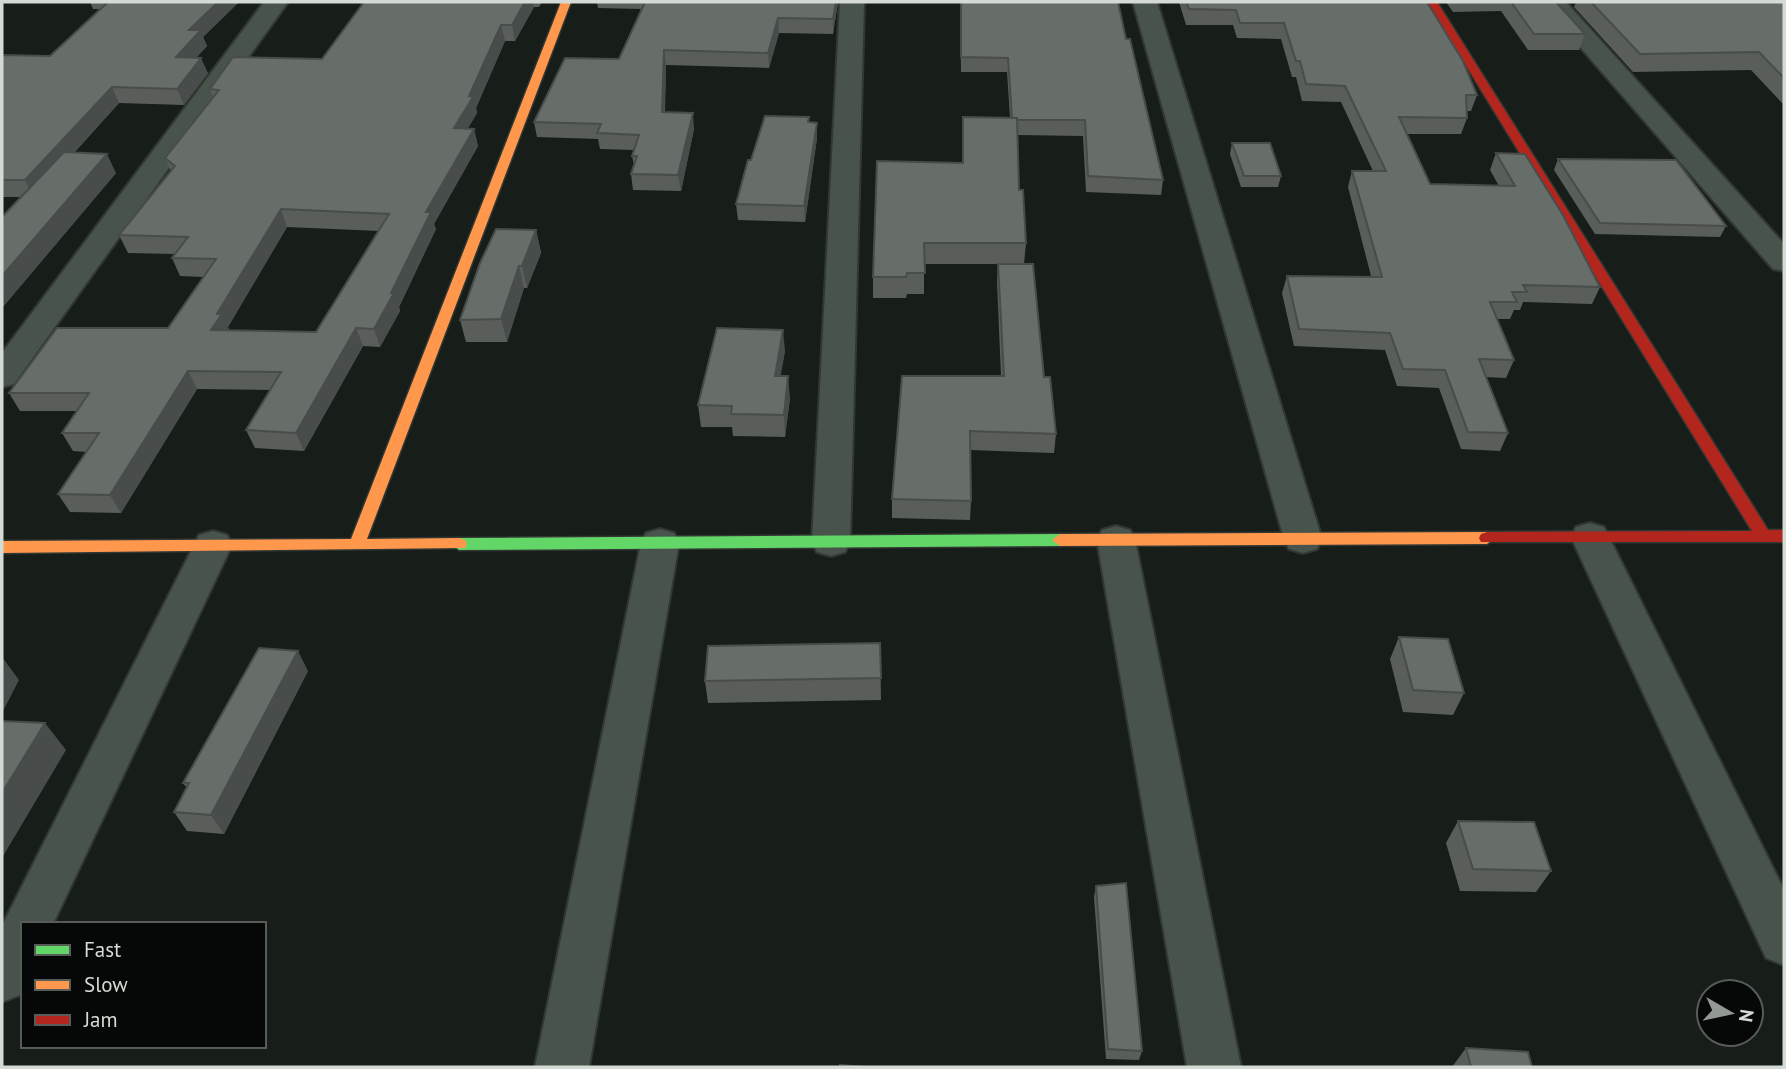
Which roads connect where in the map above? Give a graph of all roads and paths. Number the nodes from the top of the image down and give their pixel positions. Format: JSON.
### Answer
{"nodes":[{"id":1,"x":276,"y":2,"type":"edge"},
{"id":2,"x":566,"y":2,"type":"edge"},
{"id":3,"x":852,"y":2,"type":"edge"},
{"id":4,"x":1145,"y":2,"type":"edge"},
{"id":5,"x":1432,"y":2,"type":"edge"},
{"id":6,"x":1553,"y":2,"type":"edge"},
{"id":7,"x":1784,"y":262,"type":"edge"},
{"id":8,"x":2,"y":376,"type":"edge"},
{"id":9,"x":1763,"y":536,"type":"junction"},
{"id":10,"x":1784,"y":536,"type":"edge"},
{"id":11,"x":1590,"y":537,"type":"junction"},
{"id":12,"x":1303,"y":539,"type":"junction"},
{"id":13,"x":1116,"y":540,"type":"junction"},
{"id":14,"x":660,"y":542,"type":"junction"},
{"id":15,"x":831,"y":542,"type":"junction"},
{"id":16,"x":357,"y":544,"type":"junction"},
{"id":17,"x":213,"y":545,"type":"junction"},
{"id":18,"x":2,"y":547,"type":"edge"},
{"id":19,"x":29,"y":922,"type":"edge"},
{"id":20,"x":21,"y":938,"type":"edge"},
{"id":21,"x":1784,"y":942,"type":"edge"},
{"id":22,"x":2,"y":978,"type":"edge"},
{"id":23,"x":562,"y":1067,"type":"edge"},
{"id":24,"x":1214,"y":1067,"type":"edge"}],
"edges":[{"from":1,"to":8,"type":"street"},
{"from":2,"to":16,"type":"street"},
{"from":3,"to":15,"type":"street"},
{"from":4,"to":12,"type":"street"},
{"from":5,"to":9,"type":"street"},
{"from":6,"to":7,"type":"street"},
{"from":9,"to":10,"type":"street"},
{"from":9,"to":11,"type":"street"},
{"from":11,"to":12,"type":"street"},
{"from":11,"to":21,"type":"street"},
{"from":12,"to":13,"type":"street"},
{"from":13,"to":15,"type":"street"},
{"from":13,"to":24,"type":"street"},
{"from":14,"to":15,"type":"street"},
{"from":14,"to":16,"type":"street"},
{"from":14,"to":23,"type":"street"},
{"from":16,"to":17,"type":"street"},
{"from":17,"to":18,"type":"street"},
{"from":17,"to":19,"type":"street"},
{"from":20,"to":22,"type":"street"}]}
